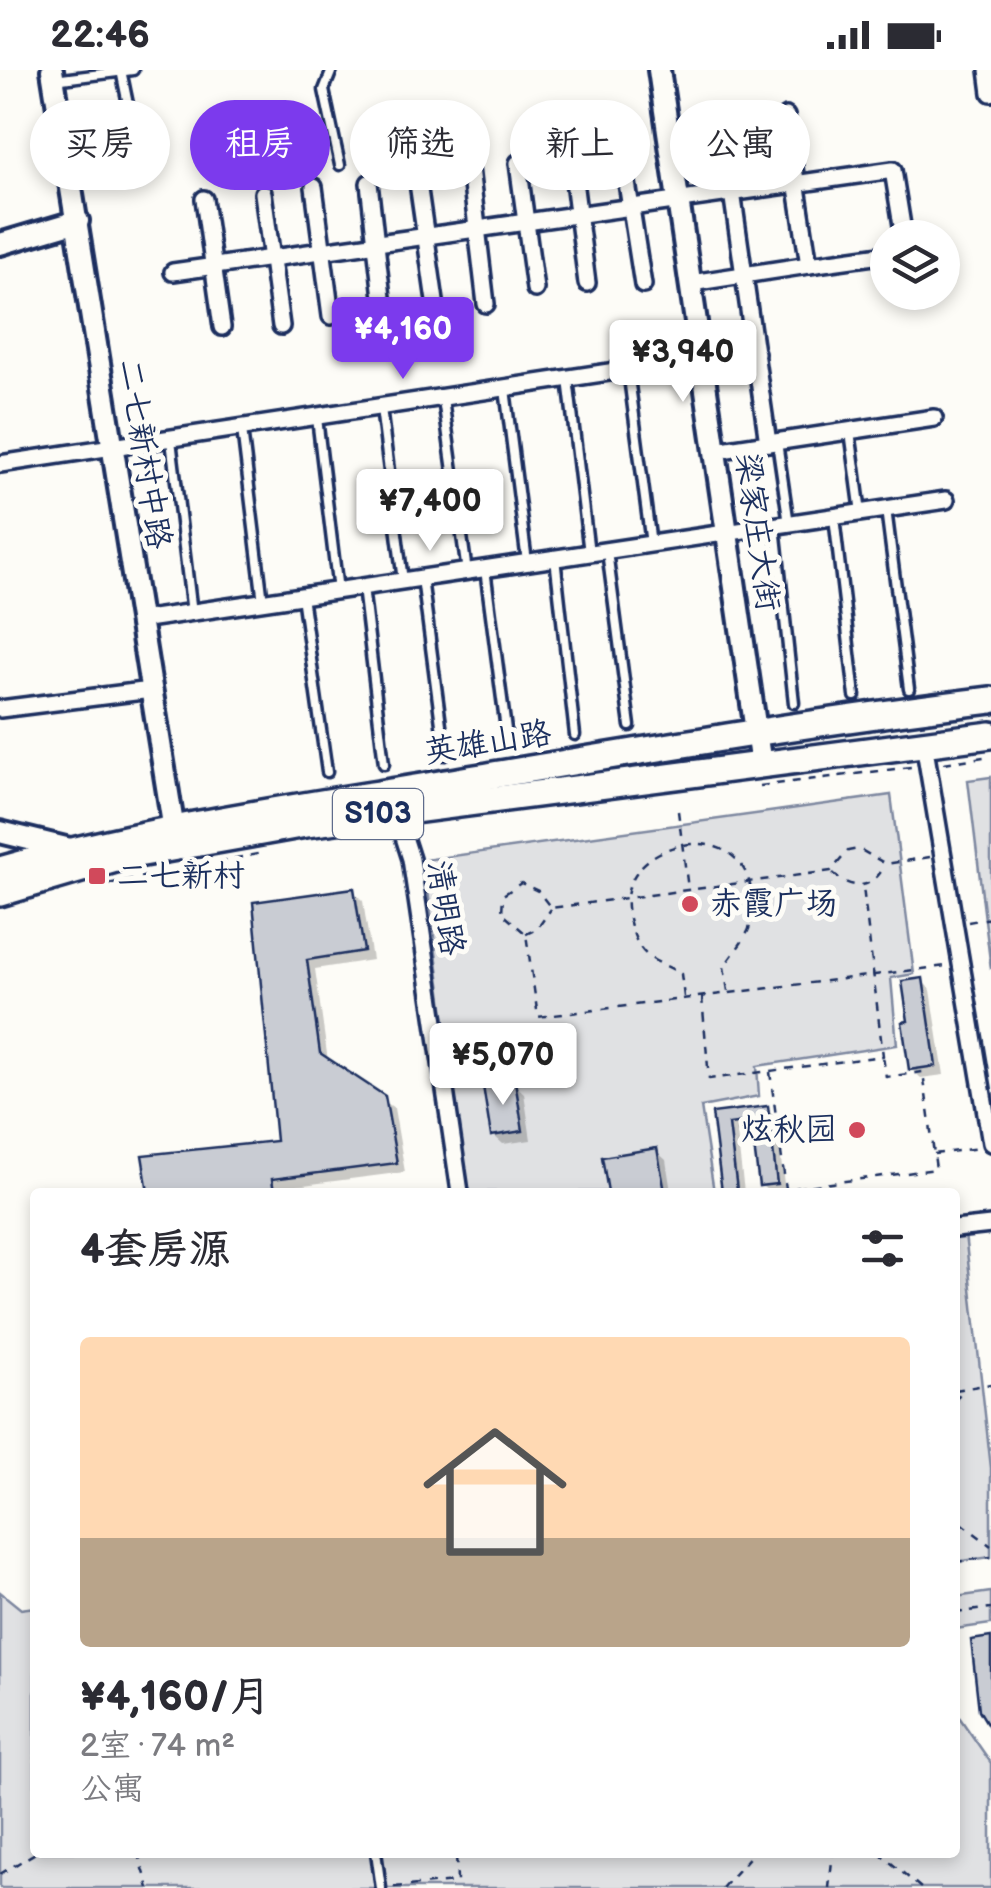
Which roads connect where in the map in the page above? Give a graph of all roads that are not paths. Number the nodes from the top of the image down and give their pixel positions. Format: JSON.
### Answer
{"nodes":[{"id":1,"x":133,"y":70,"type":"edge"},
{"id":2,"x":332,"y":70,"type":"edge"},
{"id":3,"x":659,"y":70,"type":"edge"},
{"id":4,"x":988,"y":70,"type":"edge"},
{"id":5,"x":121,"y":71,"type":"edge"},
{"id":6,"x":53,"y":75,"type":"edge"},
{"id":7,"x":991,"y":93,"type":"edge"},
{"id":8,"x":127,"y":100,"type":"edge"},
{"id":9,"x":340,"y":165,"type":"dead end"},
{"id":10,"x":810,"y":182,"type":"edge"},
{"id":11,"x":314,"y":190,"type":"edge"},
{"id":12,"x":370,"y":190,"type":"edge"},
{"id":13,"x":420,"y":190,"type":"edge"},
{"id":14,"x":473,"y":190,"type":"edge"},
{"id":15,"x":522,"y":190,"type":"edge"},
{"id":16,"x":575,"y":190,"type":"edge"},
{"id":17,"x":627,"y":190,"type":"edge"},
{"id":18,"x":732,"y":190,"type":"edge"},
{"id":19,"x":758,"y":190,"type":"edge"},
{"id":20,"x":797,"y":190,"type":"edge"},
{"id":21,"x":262,"y":194,"type":"dead end"},
{"id":22,"x":733,"y":194,"type":"junction"},
{"id":23,"x":204,"y":198,"type":"dead end"},
{"id":24,"x":679,"y":202,"type":"junction"},
{"id":25,"x":630,"y":208,"type":"junction"},
{"id":26,"x":579,"y":216,"type":"junction"},
{"id":27,"x":901,"y":220,"type":"edge"},
{"id":28,"x":78,"y":221,"type":"junction"},
{"id":29,"x":527,"y":223,"type":"junction"},
{"id":30,"x":479,"y":230,"type":"junction"},
{"id":31,"x":426,"y":237,"type":"junction"},
{"id":32,"x":0,"y":244,"type":"edge"},
{"id":33,"x":376,"y":244,"type":"junction"},
{"id":34,"x":322,"y":251,"type":"junction"},
{"id":35,"x":870,"y":257,"type":"edge"},
{"id":36,"x":271,"y":258,"type":"junction"},
{"id":37,"x":809,"y":265,"type":"junction"},
{"id":38,"x":214,"y":266,"type":"junction"},
{"id":39,"x":172,"y":272,"type":"dead end"},
{"id":40,"x":745,"y":275,"type":"junction"},
{"id":41,"x":587,"y":283,"type":"dead end"},
{"id":42,"x":691,"y":284,"type":"junction"},
{"id":43,"x":644,"y":285,"type":"dead end"},
{"id":44,"x":535,"y":289,"type":"dead end"},
{"id":45,"x":486,"y":304,"type":"dead end"},
{"id":46,"x":436,"y":308,"type":"dead end"},
{"id":47,"x":330,"y":316,"type":"dead end"},
{"id":48,"x":384,"y":316,"type":"dead end"},
{"id":49,"x":222,"y":326,"type":"dead end"},
{"id":50,"x":280,"y":326,"type":"dead end"},
{"id":51,"x":756,"y":353,"type":"junction"},
{"id":52,"x":702,"y":361,"type":"junction"},
{"id":53,"x":628,"y":370,"type":"junction"},
{"id":54,"x":568,"y":380,"type":"junction"},
{"id":55,"x":505,"y":389,"type":"junction"},
{"id":56,"x":443,"y":398,"type":"junction"},
{"id":57,"x":381,"y":408,"type":"junction"},
{"id":58,"x":317,"y":418,"type":"junction"},
{"id":59,"x":934,"y":418,"type":"dead end"},
{"id":60,"x":242,"y":429,"type":"junction"},
{"id":61,"x":850,"y":431,"type":"junction"},
{"id":62,"x":171,"y":440,"type":"junction"},
{"id":63,"x":772,"y":442,"type":"junction"},
{"id":64,"x":112,"y":449,"type":"junction"},
{"id":65,"x":715,"y":451,"type":"junction"},
{"id":66,"x":0,"y":464,"type":"edge"},
{"id":67,"x":946,"y":500,"type":"dead end"},
{"id":68,"x":886,"y":509,"type":"junction"},
{"id":69,"x":861,"y":513,"type":"junction"},
{"id":70,"x":834,"y":517,"type":"junction"},
{"id":71,"x":782,"y":524,"type":"junction"},
{"id":72,"x":727,"y":532,"type":"junction"},
{"id":73,"x":651,"y":544,"type":"junction"},
{"id":74,"x":607,"y":550,"type":"junction"},
{"id":75,"x":589,"y":553,"type":"junction"},
{"id":76,"x":556,"y":558,"type":"junction"},
{"id":77,"x":527,"y":562,"type":"junction"},
{"id":78,"x":485,"y":569,"type":"junction"},
{"id":79,"x":466,"y":572,"type":"junction"},
{"id":80,"x":422,"y":578,"type":"junction"},
{"id":81,"x":402,"y":581,"type":"junction"},
{"id":82,"x":363,"y":587,"type":"junction"},
{"id":83,"x":338,"y":591,"type":"junction"},
{"id":84,"x":302,"y":596,"type":"junction"},
{"id":85,"x":264,"y":602,"type":"junction"},
{"id":86,"x":192,"y":612,"type":"junction"},
{"id":87,"x":140,"y":620,"type":"junction"},
{"id":88,"x":909,"y":689,"type":"dead end"},
{"id":89,"x":151,"y":690,"type":"junction"},
{"id":90,"x":855,"y":696,"type":"dead end"},
{"id":91,"x":991,"y":700,"type":"edge"},
{"id":92,"x":794,"y":703,"type":"dead end"},
{"id":93,"x":0,"y":709,"type":"edge"},
{"id":94,"x":630,"y":726,"type":"dead end"},
{"id":95,"x":756,"y":732,"type":"junction"},
{"id":96,"x":575,"y":735,"type":"dead end"},
{"id":97,"x":991,"y":735,"type":"edge"},
{"id":98,"x":508,"y":745,"type":"dead end"},
{"id":99,"x":445,"y":754,"type":"dead end"},
{"id":100,"x":925,"y":754,"type":"junction"},
{"id":101,"x":384,"y":764,"type":"dead end"},
{"id":102,"x":327,"y":772,"type":"dead end"},
{"id":103,"x":755,"y":776,"type":"junction"},
{"id":104,"x":396,"y":812,"type":"junction"},
{"id":105,"x":0,"y":832,"type":"edge"},
{"id":106,"x":174,"y":838,"type":"junction"},
{"id":107,"x":70,"y":850,"type":"junction"},
{"id":108,"x":0,"y":870,"type":"edge"},
{"id":109,"x":0,"y":893,"type":"edge"},
{"id":110,"x":991,"y":1145,"type":"edge"},
{"id":111,"x":459,"y":1188,"type":"edge"},
{"id":112,"x":991,"y":1225,"type":"edge"},
{"id":113,"x":960,"y":1228,"type":"edge"},
{"id":114,"x":377,"y":1858,"type":"edge"},
{"id":115,"x":381,"y":1888,"type":"edge"}],
"edges":[{"from":1,"to":5,"type":"lane"},
{"from":2,"to":9,"type":"lane"},
{"from":3,"to":24,"type":"street","name":"梁家庄大街"},
{"from":4,"to":7,"type":"street"},
{"from":5,"to":6,"type":"lane"},
{"from":5,"to":8,"type":"lane"},
{"from":6,"to":28,"type":"street","name":"二七新村中路"},
{"from":10,"to":27,"type":"street"},
{"from":11,"to":34,"type":"street"},
{"from":12,"to":33,"type":"street"},
{"from":13,"to":31,"type":"street"},
{"from":14,"to":30,"type":"street"},
{"from":15,"to":29,"type":"street"},
{"from":16,"to":26,"type":"street"},
{"from":17,"to":25,"type":"street"},
{"from":18,"to":22,"type":"street"},
{"from":19,"to":22,"type":"street"},
{"from":20,"to":37,"type":"street"},
{"from":21,"to":36,"type":"street"},
{"from":22,"to":24,"type":"street"},
{"from":22,"to":40,"type":"street"},
{"from":23,"to":38,"type":"street"},
{"from":24,"to":25,"type":"street"},
{"from":24,"to":42,"type":"street","name":"梁家庄大街"},
{"from":25,"to":26,"type":"street"},
{"from":25,"to":43,"type":"street"},
{"from":26,"to":29,"type":"street"},
{"from":26,"to":41,"type":"street"},
{"from":28,"to":32,"type":"street"},
{"from":28,"to":64,"type":"street","name":"二七新村中路"},
{"from":29,"to":30,"type":"street"},
{"from":29,"to":44,"type":"street"},
{"from":30,"to":31,"type":"street"},
{"from":30,"to":45,"type":"street"},
{"from":31,"to":33,"type":"street"},
{"from":31,"to":46,"type":"street"},
{"from":33,"to":34,"type":"street"},
{"from":33,"to":48,"type":"street"},
{"from":34,"to":36,"type":"street"},
{"from":34,"to":47,"type":"street"},
{"from":35,"to":37,"type":"street"},
{"from":36,"to":38,"type":"street"},
{"from":36,"to":50,"type":"street"},
{"from":37,"to":40,"type":"street"},
{"from":38,"to":39,"type":"street"},
{"from":38,"to":49,"type":"street"},
{"from":40,"to":42,"type":"street"},
{"from":40,"to":51,"type":"street"},
{"from":42,"to":52,"type":"street","name":"梁家庄大街"},
{"from":51,"to":52,"type":"street"},
{"from":51,"to":63,"type":"street"},
{"from":52,"to":53,"type":"street"},
{"from":52,"to":65,"type":"street","name":"梁家庄大街"},
{"from":53,"to":54,"type":"street"},
{"from":53,"to":73,"type":"lane"},
{"from":54,"to":55,"type":"street"},
{"from":54,"to":75,"type":"lane"},
{"from":55,"to":56,"type":"street"},
{"from":55,"to":77,"type":"lane"},
{"from":56,"to":57,"type":"street"},
{"from":56,"to":79,"type":"lane"},
{"from":57,"to":58,"type":"street"},
{"from":57,"to":81,"type":"lane"},
{"from":58,"to":60,"type":"street"},
{"from":58,"to":83,"type":"lane"},
{"from":59,"to":61,"type":"street"},
{"from":60,"to":62,"type":"street"},
{"from":60,"to":85,"type":"lane"},
{"from":61,"to":63,"type":"street"},
{"from":61,"to":69,"type":"lane"},
{"from":62,"to":64,"type":"street"},
{"from":62,"to":86,"type":"lane"},
{"from":63,"to":65,"type":"street"},
{"from":63,"to":71,"type":"lane"},
{"from":64,"to":66,"type":"street"},
{"from":64,"to":87,"type":"street","name":"二七新村中路"},
{"from":65,"to":72,"type":"street","name":"梁家庄大街"},
{"from":67,"to":68,"type":"street"},
{"from":68,"to":69,"type":"street"},
{"from":68,"to":88,"type":"lane"},
{"from":69,"to":70,"type":"street"},
{"from":70,"to":71,"type":"street"},
{"from":70,"to":90,"type":"lane"},
{"from":71,"to":72,"type":"street"},
{"from":71,"to":92,"type":"lane"},
{"from":72,"to":73,"type":"street"},
{"from":72,"to":95,"type":"street","name":"梁家庄大街"},
{"from":73,"to":74,"type":"street"},
{"from":74,"to":75,"type":"street"},
{"from":74,"to":94,"type":"lane"},
{"from":75,"to":76,"type":"street"},
{"from":76,"to":77,"type":"street"},
{"from":76,"to":96,"type":"lane"},
{"from":77,"to":78,"type":"street"},
{"from":78,"to":79,"type":"street"},
{"from":78,"to":98,"type":"lane"},
{"from":79,"to":80,"type":"street"},
{"from":80,"to":81,"type":"street"},
{"from":80,"to":99,"type":"lane"},
{"from":81,"to":82,"type":"street"},
{"from":82,"to":83,"type":"street"},
{"from":82,"to":101,"type":"lane"},
{"from":83,"to":84,"type":"street"},
{"from":84,"to":85,"type":"street"},
{"from":84,"to":102,"type":"lane"},
{"from":85,"to":86,"type":"street"},
{"from":86,"to":87,"type":"street"},
{"from":87,"to":89,"type":"street","name":"二七新村中路"},
{"from":89,"to":93,"type":"street"},
{"from":89,"to":106,"type":"street","name":"二七新村中路"},
{"from":91,"to":95,"type":"main road","name":"英雄山路","number":"S103"},
{"from":95,"to":103,"type":"street","name":"梁家庄大街"},
{"from":95,"to":106,"type":"main road","name":"英雄山路","number":"S103"},
{"from":97,"to":100,"type":"main road","name":"英雄山路","number":"S103"},
{"from":100,"to":103,"type":"main road","name":"英雄山路","number":"S103"},
{"from":100,"to":110,"type":"street"},
{"from":103,"to":104,"type":"main road","name":"英雄山路","number":"S103"},
{"from":104,"to":106,"type":"main road","name":"英雄山路","number":"S103"},
{"from":104,"to":111,"type":"street","name":"清明路"},
{"from":105,"to":107,"type":"street"},
{"from":106,"to":107,"type":"main road","name":"英雄山路","number":"S103"},
{"from":106,"to":109,"type":"main road","name":"英雄山路","number":"S103"},
{"from":107,"to":108,"type":"main road","name":"英雄山路","number":"S103"},
{"from":112,"to":113,"type":"street"},
{"from":114,"to":115,"type":"lane"}]}
